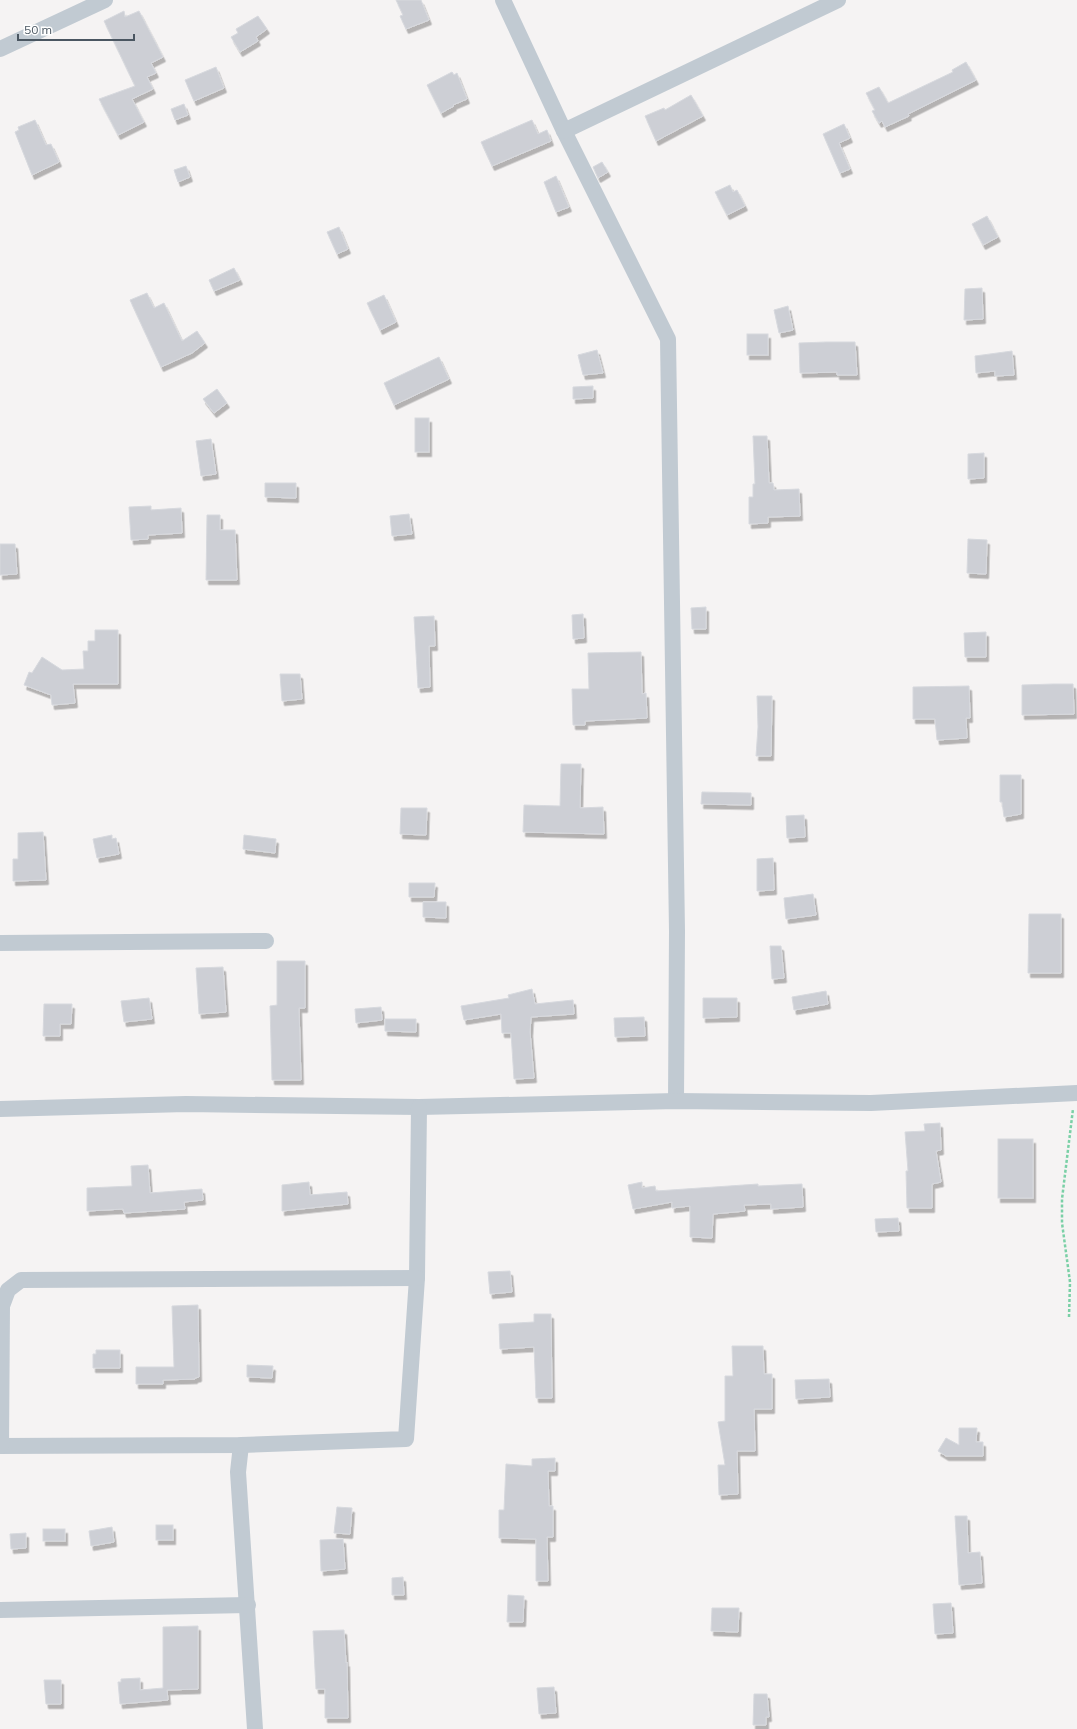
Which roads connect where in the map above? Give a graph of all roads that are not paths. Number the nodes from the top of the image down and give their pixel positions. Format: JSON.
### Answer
{"nodes":[{"id":1,"x":105,"y":0,"type":"edge"},
{"id":2,"x":503,"y":0,"type":"edge"},
{"id":3,"x":838,"y":0,"type":"edge"},
{"id":4,"x":0,"y":48,"type":"edge"},
{"id":5,"x":564,"y":131,"type":"junction"},
{"id":6,"x":266,"y":941,"type":"dead end"},
{"id":7,"x":0,"y":943,"type":"edge"},
{"id":8,"x":1076,"y":1093,"type":"edge"},
{"id":9,"x":676,"y":1101,"type":"junction"},
{"id":10,"x":419,"y":1107,"type":"junction"},
{"id":11,"x":0,"y":1109,"type":"edge"},
{"id":12,"x":417,"y":1278,"type":"junction"},
{"id":13,"x":240,"y":1445,"type":"junction"},
{"id":14,"x":0,"y":1446,"type":"edge"},
{"id":15,"x":248,"y":1606,"type":"junction"},
{"id":16,"x":0,"y":1610,"type":"edge"},
{"id":17,"x":255,"y":1729,"type":"edge"}],
"edges":[{"from":1,"to":4,"type":"street"},
{"from":2,"to":5,"type":"street"},
{"from":3,"to":5,"type":"street"},
{"from":5,"to":9,"type":"street"},
{"from":6,"to":7,"type":"street"},
{"from":8,"to":9,"type":"street"},
{"from":9,"to":10,"type":"street"},
{"from":10,"to":11,"type":"street"},
{"from":10,"to":12,"type":"street"},
{"from":12,"to":13,"type":"street"},
{"from":12,"to":14,"type":"street"},
{"from":13,"to":14,"type":"street"},
{"from":13,"to":15,"type":"street"},
{"from":15,"to":16,"type":"street"},
{"from":15,"to":17,"type":"street"}]}
